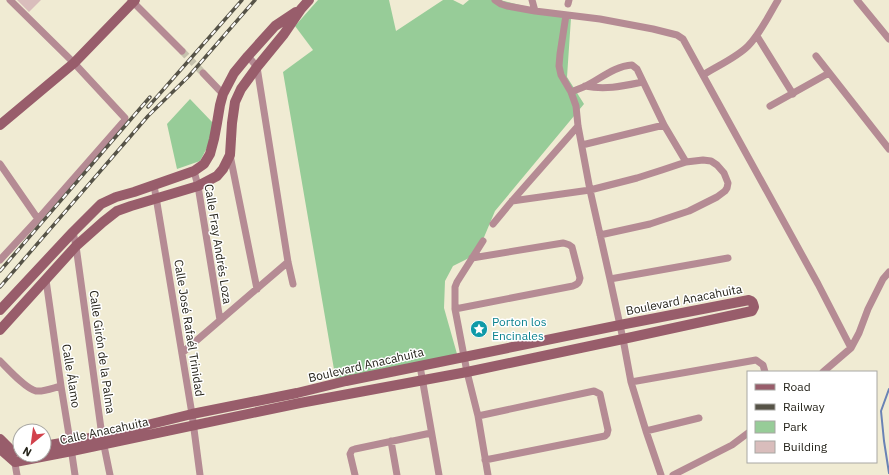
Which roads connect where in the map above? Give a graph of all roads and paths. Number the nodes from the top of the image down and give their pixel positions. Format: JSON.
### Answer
{"nodes":[{"id":1,"x":10,"y":0,"type":"edge"},
{"id":2,"x":308,"y":0,"type":"edge"},
{"id":3,"x":495,"y":0,"type":"edge"},
{"id":4,"x":532,"y":0,"type":"edge"},
{"id":5,"x":778,"y":0,"type":"edge"},
{"id":6,"x":856,"y":0,"type":"edge"},
{"id":7,"x":133,"y":1,"type":"edge"},
{"id":8,"x":300,"y":9,"type":"junction"},
{"id":9,"x":535,"y":11,"type":"junction"},
{"id":10,"x":566,"y":15,"type":"junction"},
{"id":11,"x":757,"y":36,"type":"junction"},
{"id":12,"x":889,"y":39,"type":"edge"},
{"id":13,"x":182,"y":51,"type":"tunnel mouth"},
{"id":14,"x":248,"y":56,"type":"junction"},
{"id":15,"x":816,"y":56,"type":"dead end"},
{"id":16,"x":74,"y":63,"type":"junction"},
{"id":17,"x":257,"y":67,"type":"junction"},
{"id":18,"x":203,"y":73,"type":"tunnel mouth"},
{"id":19,"x":829,"y":73,"type":"junction"},
{"id":20,"x":703,"y":75,"type":"junction"},
{"id":21,"x":643,"y":82,"type":"junction"},
{"id":22,"x":585,"y":86,"type":"junction"},
{"id":23,"x":571,"y":92,"type":"junction"},
{"id":24,"x":223,"y":94,"type":"junction"},
{"id":25,"x":793,"y":94,"type":"junction"},
{"id":26,"x":770,"y":106,"type":"dead end"},
{"id":27,"x":0,"y":125,"type":"edge"},
{"id":28,"x":664,"y":125,"type":"junction"},
{"id":29,"x":578,"y":126,"type":"junction"},
{"id":30,"x":582,"y":146,"type":"junction"},
{"id":31,"x":889,"y":149,"type":"edge"},
{"id":32,"x":230,"y":155,"type":"junction"},
{"id":33,"x":686,"y":162,"type":"junction"},
{"id":34,"x":0,"y":164,"type":"edge"},
{"id":35,"x":194,"y":172,"type":"junction"},
{"id":36,"x":154,"y":185,"type":"junction"},
{"id":37,"x":198,"y":186,"type":"junction"},
{"id":38,"x":590,"y":190,"type":"junction"},
{"id":39,"x":157,"y":198,"type":"junction"},
{"id":40,"x":512,"y":200,"type":"junction"},
{"id":41,"x":38,"y":219,"type":"junction"},
{"id":42,"x":494,"y":224,"type":"dead end"},
{"id":43,"x":73,"y":232,"type":"junction"},
{"id":44,"x":600,"y":235,"type":"junction"},
{"id":45,"x":483,"y":241,"type":"dead end"},
{"id":46,"x":76,"y":246,"type":"junction"},
{"id":47,"x":472,"y":258,"type":"junction"},
{"id":48,"x":728,"y":258,"type":"dead end"},
{"id":49,"x":0,"y":260,"type":"edge"},
{"id":50,"x":288,"y":262,"type":"junction"},
{"id":51,"x":889,"y":272,"type":"edge"},
{"id":52,"x":610,"y":279,"type":"junction"},
{"id":53,"x":46,"y":280,"type":"junction"},
{"id":54,"x":294,"y":284,"type":"dead end"},
{"id":55,"x":257,"y":289,"type":"junction"},
{"id":56,"x":455,"y":309,"type":"junction"},
{"id":57,"x":0,"y":310,"type":"edge"},
{"id":58,"x":220,"y":320,"type":"junction"},
{"id":59,"x":620,"y":325,"type":"junction"},
{"id":60,"x":0,"y":330,"type":"edge"},
{"id":61,"x":623,"y":339,"type":"junction"},
{"id":62,"x":851,"y":348,"type":"junction"},
{"id":63,"x":182,"y":353,"type":"junction"},
{"id":64,"x":464,"y":357,"type":"junction"},
{"id":65,"x":0,"y":361,"type":"edge"},
{"id":66,"x":420,"y":366,"type":"junction"},
{"id":67,"x":765,"y":371,"type":"edge"},
{"id":68,"x":824,"y":371,"type":"edge"},
{"id":69,"x":467,"y":372,"type":"junction"},
{"id":70,"x":422,"y":380,"type":"junction"},
{"id":71,"x":631,"y":382,"type":"junction"},
{"id":72,"x":61,"y":386,"type":"junction"},
{"id":73,"x":298,"y":398,"type":"junction"},
{"id":74,"x":192,"y":414,"type":"junction"},
{"id":75,"x":478,"y":416,"type":"junction"},
{"id":76,"x":699,"y":418,"type":"dead end"},
{"id":77,"x":194,"y":425,"type":"junction"},
{"id":78,"x":646,"y":431,"type":"junction"},
{"id":79,"x":431,"y":433,"type":"junction"},
{"id":80,"x":747,"y":434,"type":"edge"},
{"id":81,"x":0,"y":439,"type":"edge"},
{"id":82,"x":103,"y":440,"type":"junction"},
{"id":83,"x":391,"y":441,"type":"junction"},
{"id":84,"x":52,"y":446,"type":"edge"},
{"id":85,"x":71,"y":446,"type":"junction"},
{"id":86,"x":12,"y":448,"type":"edge"},
{"id":87,"x":0,"y":449,"type":"edge"},
{"id":88,"x":52,"y":451,"type":"edge"},
{"id":89,"x":12,"y":459,"type":"edge"},
{"id":90,"x":485,"y":460,"type":"junction"},
{"id":91,"x":15,"y":463,"type":"edge"},
{"id":92,"x":17,"y":475,"type":"edge"},
{"id":93,"x":75,"y":475,"type":"edge"},
{"id":94,"x":110,"y":475,"type":"edge"},
{"id":95,"x":200,"y":475,"type":"edge"},
{"id":96,"x":355,"y":475,"type":"edge"},
{"id":97,"x":397,"y":475,"type":"edge"},
{"id":98,"x":439,"y":475,"type":"edge"},
{"id":99,"x":488,"y":475,"type":"edge"},
{"id":100,"x":662,"y":475,"type":"edge"},
{"id":101,"x":673,"y":475,"type":"edge"}],
"edges":[{"from":1,"to":16,"type":"street"},
{"from":2,"to":8,"type":"street"},
{"from":3,"to":9,"type":"street"},
{"from":4,"to":9,"type":"street"},
{"from":5,"to":11,"type":"street"},
{"from":6,"to":12,"type":"street"},
{"from":7,"to":13,"type":"street"},
{"from":7,"to":16,"type":"street"},
{"from":8,"to":14,"type":"street"},
{"from":8,"to":17,"type":"street"},
{"from":9,"to":10,"type":"street"},
{"from":10,"to":20,"type":"street"},
{"from":10,"to":23,"type":"street"},
{"from":11,"to":20,"type":"street"},
{"from":11,"to":25,"type":"street"},
{"from":14,"to":17,"type":"street"},
{"from":14,"to":24,"type":"street"},
{"from":15,"to":19,"type":"street"},
{"from":16,"to":27,"type":"street"},
{"from":16,"to":41,"type":"street"},
{"from":17,"to":32,"type":"street"},
{"from":17,"to":50,"type":"street"},
{"from":18,"to":24,"type":"street"},
{"from":19,"to":25,"type":"street"},
{"from":19,"to":31,"type":"street"},
{"from":20,"to":62,"type":"street"},
{"from":21,"to":22,"type":"street"},
{"from":21,"to":22,"type":"street"},
{"from":21,"to":28,"type":"street"},
{"from":22,"to":23,"type":"street"},
{"from":23,"to":29,"type":"street"},
{"from":24,"to":35,"type":"street"},
{"from":25,"to":26,"type":"street"},
{"from":28,"to":30,"type":"street"},
{"from":28,"to":33,"type":"street"},
{"from":29,"to":30,"type":"street"},
{"from":29,"to":40,"type":"street"},
{"from":30,"to":38,"type":"street"},
{"from":32,"to":37,"type":"street"},
{"from":32,"to":55,"type":"street"},
{"from":33,"to":38,"type":"street"},
{"from":33,"to":44,"type":"street"},
{"from":34,"to":41,"type":"street"},
{"from":35,"to":36,"type":"street"},
{"from":35,"to":37,"type":"street","name":"Calle Fray Andrés Loza"},
{"from":36,"to":39,"type":"street","name":"Calle José Rafaél Trinidad"},
{"from":36,"to":43,"type":"street"},
{"from":37,"to":39,"type":"street"},
{"from":37,"to":58,"type":"street","name":"Calle Fray Andrés Loza"},
{"from":38,"to":40,"type":"street"},
{"from":38,"to":44,"type":"street"},
{"from":39,"to":46,"type":"street"},
{"from":39,"to":63,"type":"street","name":"Calle José Rafaél Trinidad"},
{"from":40,"to":42,"type":"street"},
{"from":41,"to":49,"type":"street"},
{"from":43,"to":46,"type":"street","name":"Calle Girón de la Palma"},
{"from":43,"to":57,"type":"street"},
{"from":44,"to":52,"type":"street"},
{"from":45,"to":47,"type":"street"},
{"from":46,"to":53,"type":"street"},
{"from":46,"to":82,"type":"street","name":"Calle Girón de la Palma"},
{"from":47,"to":56,"type":"street"},
{"from":47,"to":56,"type":"street"},
{"from":48,"to":52,"type":"street"},
{"from":50,"to":54,"type":"street"},
{"from":50,"to":55,"type":"street"},
{"from":51,"to":62,"type":"street"},
{"from":52,"to":59,"type":"street"},
{"from":53,"to":60,"type":"street"},
{"from":53,"to":72,"type":"street","name":"Calle Álamo"},
{"from":55,"to":58,"type":"street"},
{"from":56,"to":64,"type":"street"},
{"from":58,"to":63,"type":"street"},
{"from":59,"to":61,"type":"street"},
{"from":59,"to":61,"type":"street","name":"Boulevard Anacahuita"},
{"from":59,"to":64,"type":"street","name":"Boulevard Anacahuita"},
{"from":61,"to":69,"type":"street","name":"Boulevard Anacahuita"},
{"from":61,"to":71,"type":"street"},
{"from":62,"to":68,"type":"street"},
{"from":63,"to":74,"type":"street","name":"Calle José Rafaél Trinidad"},
{"from":64,"to":66,"type":"street","name":"Boulevard Anacahuita"},
{"from":64,"to":69,"type":"street"},
{"from":65,"to":72,"type":"street"},
{"from":66,"to":70,"type":"street"},
{"from":66,"to":73,"type":"street","name":"Boulevard Anacahuita"},
{"from":67,"to":71,"type":"street"},
{"from":69,"to":70,"type":"street","name":"Boulevard Anacahuita"},
{"from":69,"to":75,"type":"street"},
{"from":70,"to":73,"type":"street","name":"Boulevard Anacahuita"},
{"from":70,"to":79,"type":"street"},
{"from":71,"to":78,"type":"street"},
{"from":72,"to":85,"type":"street","name":"Calle Álamo"},
{"from":73,"to":74,"type":"street","name":"Boulevard Anacahuita"},
{"from":73,"to":77,"type":"street","name":"Boulevard Anacahuita"},
{"from":74,"to":77,"type":"street","name":"Calle José Rafaél Trinidad"},
{"from":74,"to":82,"type":"street","name":"Calle Anacahuita"},
{"from":75,"to":90,"type":"street"},
{"from":75,"to":90,"type":"street"},
{"from":76,"to":78,"type":"street"},
{"from":77,"to":82,"type":"street","name":"Calle Anacahuita"},
{"from":77,"to":95,"type":"street","name":"Calle José Rafaél Trinidad"},
{"from":78,"to":100,"type":"street"},
{"from":79,"to":83,"type":"street"},
{"from":79,"to":98,"type":"street"},
{"from":80,"to":101,"type":"street"},
{"from":81,"to":86,"type":"street"},
{"from":82,"to":85,"type":"street","name":"Calle Anacahuita"},
{"from":82,"to":94,"type":"street","name":"Calle Girón de la Palma"},
{"from":83,"to":96,"type":"street"},
{"from":83,"to":97,"type":"street"},
{"from":84,"to":85,"type":"street","name":"Calle Anacahuita"},
{"from":85,"to":88,"type":"street","name":"Calle Anacahuita"},
{"from":85,"to":93,"type":"street","name":"Calle Álamo"},
{"from":87,"to":89,"type":"street"},
{"from":90,"to":99,"type":"street"},
{"from":91,"to":92,"type":"street"}]}
